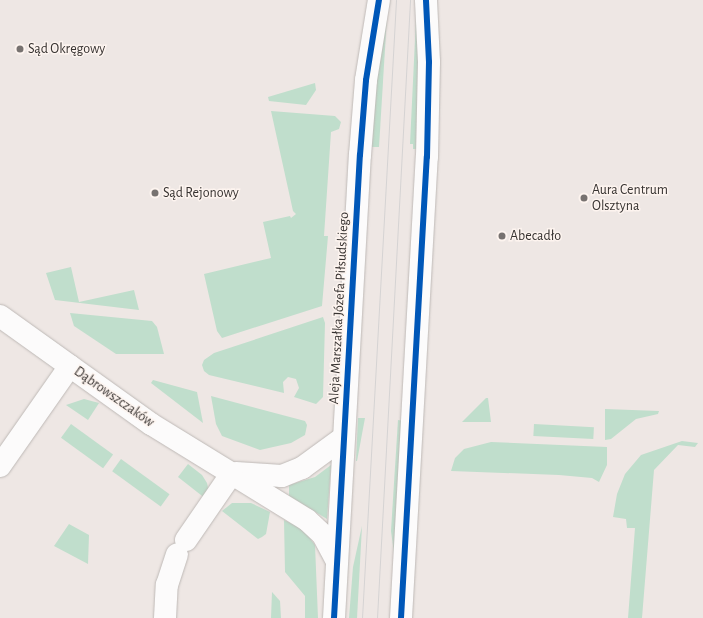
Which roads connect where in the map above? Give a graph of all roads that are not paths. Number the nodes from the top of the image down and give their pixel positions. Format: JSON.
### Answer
{"nodes":[{"id":1,"x":379,"y":0,"type":"edge"},
{"id":2,"x":426,"y":0,"type":"edge"},
{"id":3,"x":0,"y":316,"type":"edge"},
{"id":4,"x":70,"y":366,"type":"junction"},
{"id":5,"x":343,"y":438,"type":"junction"},
{"id":6,"x":0,"y":466,"type":"edge"},
{"id":7,"x":232,"y":472,"type":"junction"},
{"id":8,"x":336,"y":560,"type":"junction"},
{"id":9,"x":165,"y":618,"type":"edge"},
{"id":10,"x":334,"y":618,"type":"edge"},
{"id":11,"x":401,"y":618,"type":"edge"}],
"edges":[{"from":1,"to":5,"type":"street","name":"Aleja Marszałka Józefa Piłsudskiego"},
{"from":2,"to":11,"type":"street"},
{"from":3,"to":4,"type":"street","name":"Dąbrowszczaków"},
{"from":4,"to":6,"type":"street"},
{"from":4,"to":7,"type":"street","name":"Dąbrowszczaków"},
{"from":5,"to":7,"type":"street","name":"Dąbrowszczaków"},
{"from":5,"to":8,"type":"street","name":"Aleja Marszałka Józefa Piłsudskiego"},
{"from":7,"to":8,"type":"street","name":"Dąbrowszczaków"},
{"from":7,"to":9,"type":"street"},
{"from":8,"to":10,"type":"street","name":"Aleja Marszałka Józefa Piłsudskiego"}]}
